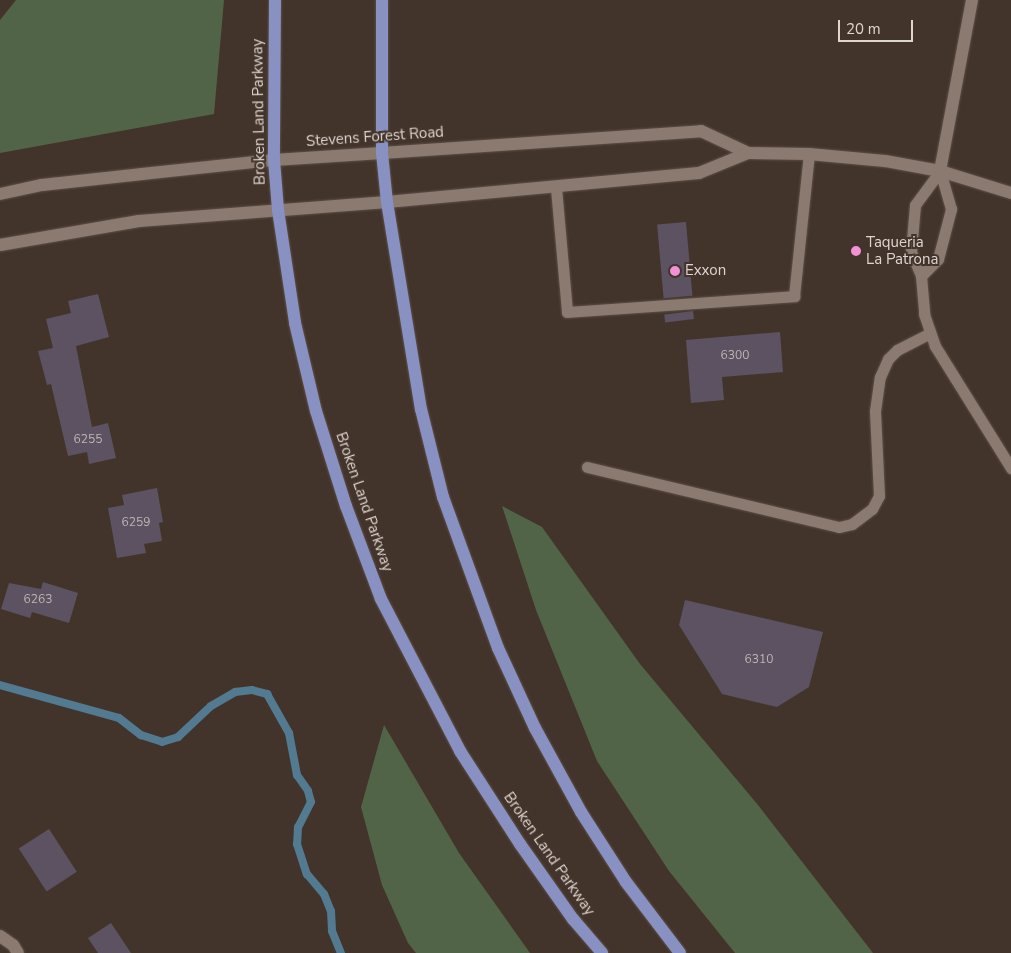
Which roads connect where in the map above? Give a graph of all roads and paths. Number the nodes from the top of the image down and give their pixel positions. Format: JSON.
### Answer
{"nodes":[{"id":1,"x":275,"y":0,"type":"edge"},
{"id":2,"x":382,"y":0,"type":"edge"},
{"id":3,"x":972,"y":0,"type":"edge"},
{"id":4,"x":382,"y":153,"type":"junction"},
{"id":5,"x":748,"y":153,"type":"junction"},
{"id":6,"x":809,"y":154,"type":"junction"},
{"id":7,"x":274,"y":160,"type":"junction"},
{"id":8,"x":940,"y":172,"type":"junction"},
{"id":9,"x":556,"y":188,"type":"junction"},
{"id":10,"x":1011,"y":193,"type":"edge"},
{"id":11,"x":0,"y":194,"type":"edge"},
{"id":12,"x":386,"y":202,"type":"junction"},
{"id":13,"x":278,"y":210,"type":"junction"},
{"id":14,"x":0,"y":245,"type":"edge"},
{"id":15,"x":921,"y":276,"type":"junction"},
{"id":16,"x":930,"y":333,"type":"junction"},
{"id":17,"x":587,"y":467,"type":"dead end"},
{"id":18,"x":1011,"y":468,"type":"edge"},
{"id":19,"x":0,"y":936,"type":"edge"},
{"id":20,"x":18,"y":953,"type":"edge"},
{"id":21,"x":602,"y":953,"type":"edge"},
{"id":22,"x":680,"y":953,"type":"edge"}],
"edges":[{"from":1,"to":7,"type":"main road","name":"Broken Land Parkway"},
{"from":2,"to":4,"type":"main road"},
{"from":3,"to":8,"type":"street"},
{"from":4,"to":5,"type":"street","name":"Stevens Forest Road"},
{"from":4,"to":7,"type":"street","name":"Stevens Forest Road"},
{"from":4,"to":12,"type":"main road"},
{"from":5,"to":6,"type":"street","name":"Stevens Forest Road"},
{"from":5,"to":9,"type":"street","name":"Stevens Forest Road"},
{"from":6,"to":8,"type":"street","name":"Stevens Forest Road"},
{"from":6,"to":9,"type":"lane"},
{"from":7,"to":11,"type":"street","name":"Stevens Forest Road"},
{"from":7,"to":13,"type":"main road","name":"Broken Land Parkway"},
{"from":8,"to":10,"type":"street","name":"Stevens Forest Road"},
{"from":8,"to":15,"type":"lane"},
{"from":8,"to":15,"type":"lane"},
{"from":9,"to":12,"type":"street","name":"Stevens Forest Road"},
{"from":12,"to":13,"type":"street","name":"Stevens Forest Road"},
{"from":12,"to":22,"type":"main road"},
{"from":13,"to":14,"type":"street","name":"Stevens Forest Road"},
{"from":13,"to":21,"type":"main road","name":"Broken Land Parkway"},
{"from":15,"to":16,"type":"lane"},
{"from":16,"to":17,"type":"lane"},
{"from":16,"to":18,"type":"lane"},
{"from":19,"to":20,"type":"street"}]}
